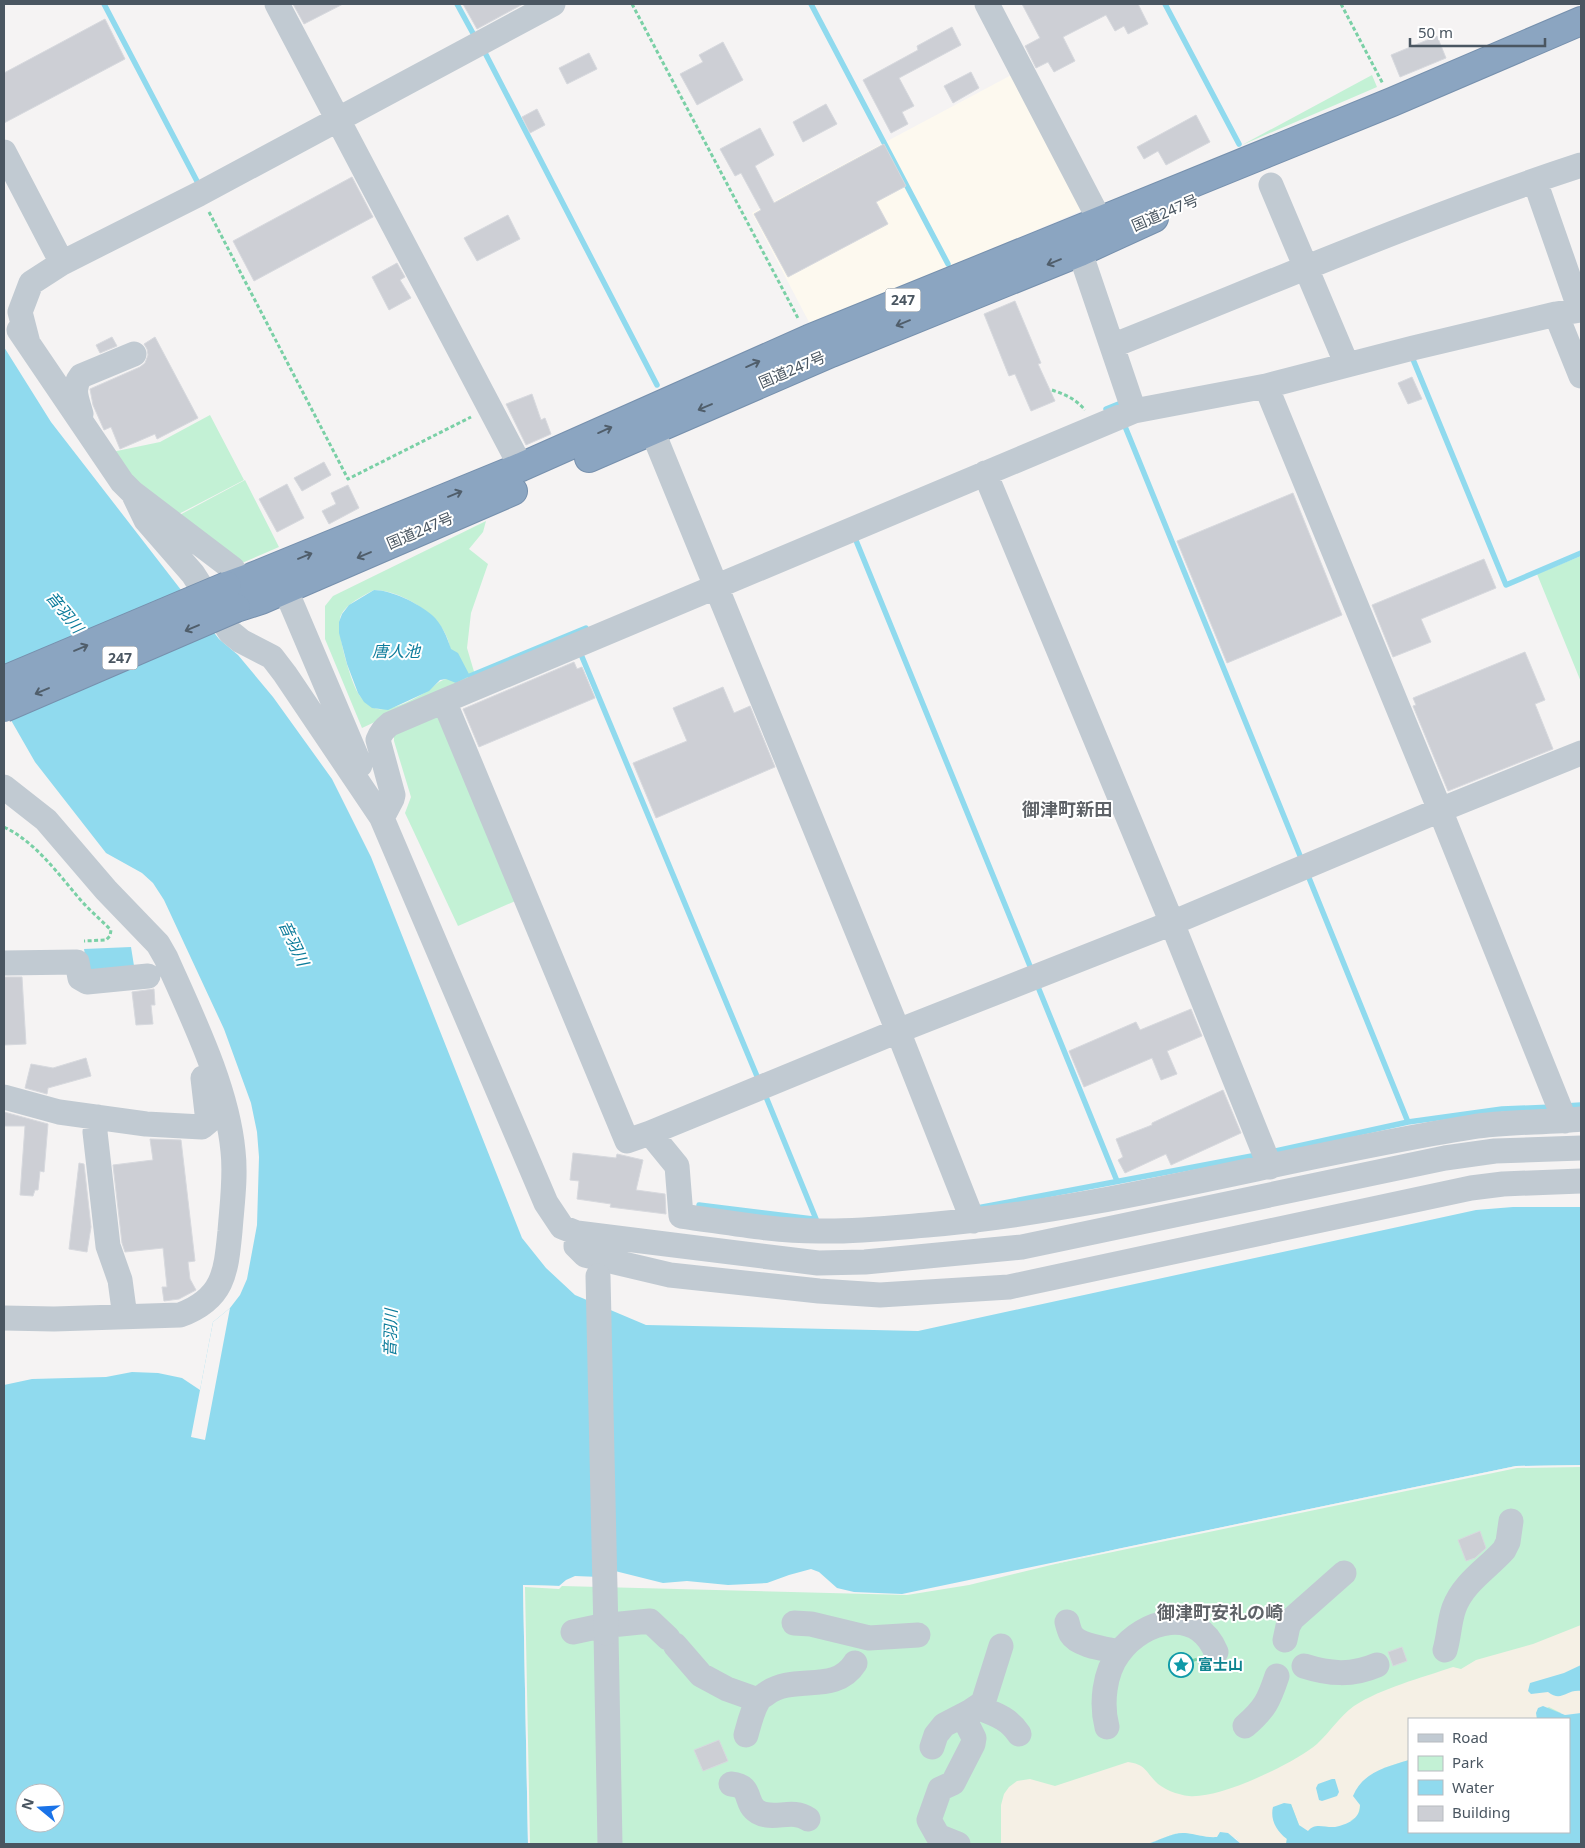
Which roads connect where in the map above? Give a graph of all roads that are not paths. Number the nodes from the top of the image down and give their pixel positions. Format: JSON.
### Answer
{"nodes":[{"id":1,"x":277,"y":4,"type":"edge"},
{"id":2,"x":553,"y":4,"type":"edge"},
{"id":3,"x":987,"y":4,"type":"edge"},
{"id":4,"x":1581,"y":21,"type":"edge"},
{"id":5,"x":1581,"y":36,"type":"edge"},
{"id":6,"x":337,"y":118,"type":"junction"},
{"id":7,"x":4,"y":152,"type":"edge"},
{"id":8,"x":1581,"y":166,"type":"edge"},
{"id":9,"x":1535,"y":181,"type":"junction"},
{"id":10,"x":1271,"y":185,"type":"dead end"},
{"id":11,"x":1104,"y":229,"type":"junction"},
{"id":12,"x":1080,"y":252,"type":"junction"},
{"id":13,"x":62,"y":263,"type":"junction"},
{"id":14,"x":1307,"y":267,"type":"junction"},
{"id":15,"x":4,"y":307,"type":"edge"},
{"id":16,"x":1572,"y":312,"type":"edge"},
{"id":17,"x":28,"y":343,"type":"junction"},
{"id":18,"x":1112,"y":346,"type":"junction"},
{"id":19,"x":134,"y":354,"type":"dead end"},
{"id":20,"x":1347,"y":365,"type":"junction"},
{"id":21,"x":1581,"y":376,"type":"edge"},
{"id":22,"x":1266,"y":386,"type":"junction"},
{"id":23,"x":1134,"y":411,"type":"junction"},
{"id":24,"x":85,"y":426,"type":"junction"},
{"id":25,"x":652,"y":430,"type":"junction"},
{"id":26,"x":522,"y":467,"type":"junction"},
{"id":27,"x":985,"y":473,"type":"junction"},
{"id":28,"x":134,"y":493,"type":"junction"},
{"id":29,"x":281,"y":578,"type":"junction"},
{"id":30,"x":716,"y":587,"type":"junction"},
{"id":31,"x":234,"y":592,"type":"junction"},
{"id":32,"x":4,"y":680,"type":"edge"},
{"id":33,"x":444,"y":702,"type":"junction"},
{"id":34,"x":4,"y":708,"type":"edge"},
{"id":35,"x":1581,"y":753,"type":"edge"},
{"id":36,"x":4,"y":788,"type":"edge"},
{"id":37,"x":1440,"y":810,"type":"junction"},
{"id":38,"x":382,"y":818,"type":"junction"},
{"id":39,"x":1172,"y":923,"type":"junction"},
{"id":40,"x":4,"y":963,"type":"edge"},
{"id":41,"x":148,"y":976,"type":"dead end"},
{"id":42,"x":898,"y":1031,"type":"junction"},
{"id":43,"x":206,"y":1051,"type":"junction"},
{"id":44,"x":4,"y":1097,"type":"edge"},
{"id":45,"x":97,"y":1117,"type":"junction"},
{"id":46,"x":1573,"y":1120,"type":"edge"},
{"id":47,"x":650,"y":1132,"type":"junction"},
{"id":48,"x":1581,"y":1148,"type":"edge"},
{"id":49,"x":1270,"y":1167,"type":"junction"},
{"id":50,"x":1581,"y":1181,"type":"edge"},
{"id":51,"x":973,"y":1221,"type":"junction"},
{"id":52,"x":577,"y":1233,"type":"junction"},
{"id":53,"x":599,"y":1268,"type":"junction"},
{"id":54,"x":125,"y":1316,"type":"junction"},
{"id":55,"x":4,"y":1318,"type":"edge"},
{"id":56,"x":1511,"y":1521,"type":"dead end"},
{"id":57,"x":1344,"y":1572,"type":"dead end"},
{"id":58,"x":600,"y":1608,"type":"dead end"},
{"id":59,"x":650,"y":1620,"type":"junction"},
{"id":60,"x":1067,"y":1622,"type":"dead end"},
{"id":61,"x":792,"y":1625,"type":"dead end"},
{"id":62,"x":573,"y":1632,"type":"dead end"},
{"id":63,"x":918,"y":1635,"type":"dead end"},
{"id":64,"x":1285,"y":1640,"type":"dead end"},
{"id":65,"x":1001,"y":1646,"type":"dead end"},
{"id":66,"x":1445,"y":1650,"type":"dead end"},
{"id":67,"x":1120,"y":1652,"type":"junction"},
{"id":68,"x":1216,"y":1652,"type":"dead end"},
{"id":69,"x":855,"y":1663,"type":"dead end"},
{"id":70,"x":1377,"y":1665,"type":"dead end"},
{"id":71,"x":1304,"y":1666,"type":"dead end"},
{"id":72,"x":1277,"y":1676,"type":"dead end"},
{"id":73,"x":758,"y":1700,"type":"junction"},
{"id":74,"x":972,"y":1711,"type":"junction"},
{"id":75,"x":1245,"y":1726,"type":"dead end"},
{"id":76,"x":1107,"y":1727,"type":"dead end"},
{"id":77,"x":1019,"y":1734,"type":"dead end"},
{"id":78,"x":746,"y":1735,"type":"dead end"},
{"id":79,"x":932,"y":1747,"type":"dead end"},
{"id":80,"x":730,"y":1784,"type":"dead end"},
{"id":81,"x":808,"y":1819,"type":"dead end"},
{"id":82,"x":610,"y":1844,"type":"edge"},
{"id":83,"x":958,"y":1844,"type":"edge"}],
"edges":[{"from":1,"to":6,"type":"street"},
{"from":2,"to":6,"type":"street"},
{"from":3,"to":11,"type":"street"},
{"from":4,"to":11,"type":"highway","name":"国道247号","number":"247"},
{"from":5,"to":11,"type":"highway","name":"国道247号","number":"247"},
{"from":6,"to":13,"type":"street"},
{"from":6,"to":26,"type":"street"},
{"from":7,"to":13,"type":"street"},
{"from":8,"to":9,"type":"street"},
{"from":9,"to":14,"type":"street"},
{"from":9,"to":16,"type":"street"},
{"from":10,"to":14,"type":"street"},
{"from":11,"to":12,"type":"highway","name":"国道247号","number":"247"},
{"from":26,"to":11,"type":"highway","name":"国道247号","number":"247","one_way":true},
{"from":12,"to":18,"type":"street"},
{"from":12,"to":25,"type":"highway","name":"国道247号","number":"247","one_way":true},
{"from":13,"to":17,"type":"street"},
{"from":14,"to":18,"type":"street"},
{"from":14,"to":20,"type":"street"},
{"from":15,"to":17,"type":"street"},
{"from":16,"to":20,"type":"street"},
{"from":16,"to":21,"type":"street"},
{"from":17,"to":24,"type":"street"},
{"from":18,"to":23,"type":"street"},
{"from":19,"to":24,"type":"street"},
{"from":20,"to":22,"type":"street"},
{"from":22,"to":23,"type":"street"},
{"from":22,"to":37,"type":"street"},
{"from":23,"to":27,"type":"street"},
{"from":24,"to":28,"type":"street"},
{"from":25,"to":29,"type":"highway","name":"国道247号","number":"247","one_way":true},
{"from":25,"to":30,"type":"street"},
{"from":29,"to":26,"type":"highway","name":"国道247号","number":"247","one_way":true},
{"from":27,"to":30,"type":"street"},
{"from":27,"to":39,"type":"street"},
{"from":28,"to":31,"type":"street"},
{"from":28,"to":38,"type":"street"},
{"from":29,"to":31,"type":"highway","name":"国道247号","number":"247"},
{"from":29,"to":38,"type":"street"},
{"from":30,"to":33,"type":"street"},
{"from":30,"to":42,"type":"street"},
{"from":32,"to":31,"type":"highway","name":"国道247号","number":"247","one_way":true,"bridge":true},
{"from":31,"to":34,"type":"highway","name":"国道247号","number":"247","one_way":true,"bridge":true},
{"from":33,"to":38,"type":"street"},
{"from":33,"to":47,"type":"street"},
{"from":35,"to":37,"type":"street"},
{"from":36,"to":43,"type":"street"},
{"from":37,"to":39,"type":"street"},
{"from":37,"to":46,"type":"street"},
{"from":38,"to":52,"type":"street"},
{"from":39,"to":42,"type":"street"},
{"from":39,"to":49,"type":"street"},
{"from":40,"to":41,"type":"street"},
{"from":42,"to":47,"type":"street"},
{"from":42,"to":51,"type":"street"},
{"from":43,"to":45,"type":"street"},
{"from":43,"to":54,"type":"street"},
{"from":44,"to":45,"type":"street"},
{"from":45,"to":54,"type":"street"},
{"from":46,"to":49,"type":"street"},
{"from":47,"to":51,"type":"street"},
{"from":48,"to":52,"type":"street"},
{"from":49,"to":51,"type":"street"},
{"from":50,"to":53,"type":"street"},
{"from":52,"to":53,"type":"street"},
{"from":53,"to":82,"type":"street","bridge":true},
{"from":54,"to":55,"type":"street"},
{"from":56,"to":66,"type":"street"},
{"from":57,"to":64,"type":"street"},
{"from":58,"to":59,"type":"street"},
{"from":59,"to":62,"type":"street"},
{"from":59,"to":73,"type":"street"},
{"from":60,"to":67,"type":"street"},
{"from":61,"to":63,"type":"street"},
{"from":65,"to":74,"type":"street"},
{"from":67,"to":68,"type":"street"},
{"from":67,"to":76,"type":"street"},
{"from":69,"to":73,"type":"street"},
{"from":70,"to":71,"type":"street"},
{"from":72,"to":75,"type":"street"},
{"from":73,"to":78,"type":"street"},
{"from":74,"to":77,"type":"street"},
{"from":74,"to":79,"type":"street"},
{"from":74,"to":83,"type":"street"},
{"from":80,"to":81,"type":"street"}]}
